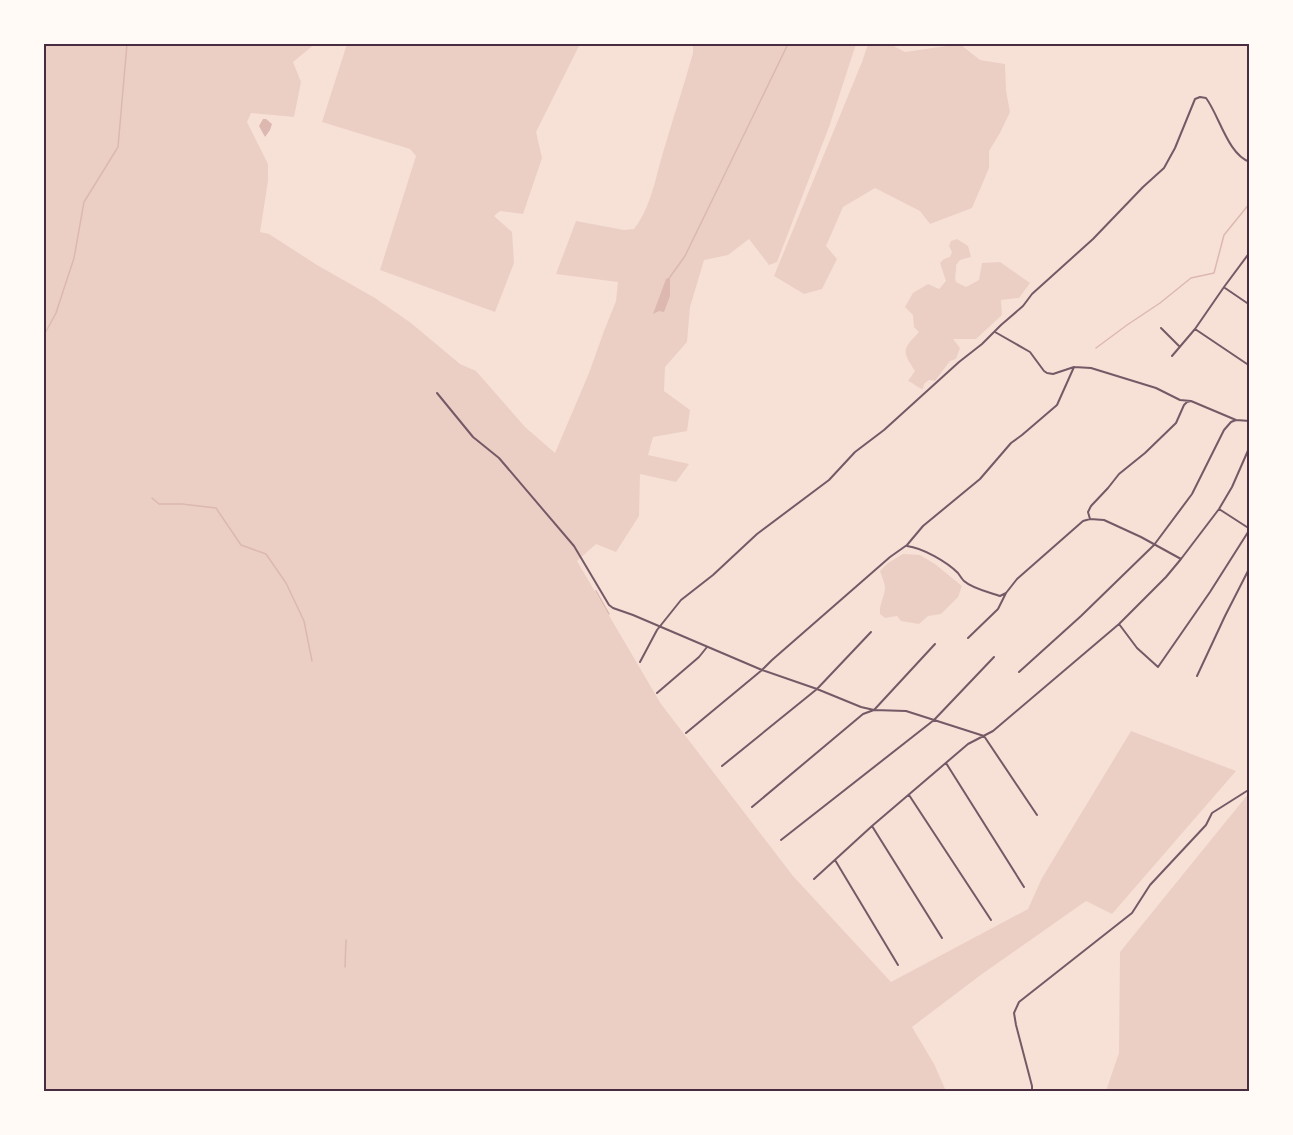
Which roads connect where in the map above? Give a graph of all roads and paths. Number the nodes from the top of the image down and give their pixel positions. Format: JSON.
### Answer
{"nodes":[{"id":1,"x":1250,"y":162,"type":"edge"},
{"id":2,"x":1250,"y":252,"type":"edge"},
{"id":3,"x":1224,"y":287,"type":"junction"},
{"id":4,"x":1250,"y":305,"type":"edge"},
{"id":5,"x":1161,"y":328,"type":"dead end"},
{"id":6,"x":1195,"y":329,"type":"junction"},
{"id":7,"x":994,"y":332,"type":"junction"},
{"id":8,"x":1179,"y":346,"type":"junction"},
{"id":9,"x":1172,"y":356,"type":"dead end"},
{"id":10,"x":1250,"y":366,"type":"edge"},
{"id":11,"x":1074,"y":367,"type":"junction"},
{"id":12,"x":437,"y":393,"type":"dead end"},
{"id":13,"x":1191,"y":401,"type":"junction"},
{"id":14,"x":1236,"y":420,"type":"junction"},
{"id":15,"x":1250,"y":421,"type":"edge"},
{"id":16,"x":1250,"y":446,"type":"edge"},
{"id":17,"x":1219,"y":509,"type":"junction"},
{"id":18,"x":1090,"y":519,"type":"junction"},
{"id":19,"x":1250,"y":529,"type":"edge"},
{"id":20,"x":1154,"y":545,"type":"junction"},
{"id":21,"x":907,"y":546,"type":"junction"},
{"id":22,"x":1182,"y":560,"type":"junction"},
{"id":23,"x":1250,"y":567,"type":"edge"},
{"id":24,"x":1006,"y":593,"type":"junction"},
{"id":25,"x":1119,"y":624,"type":"junction"},
{"id":26,"x":659,"y":626,"type":"junction"},
{"id":27,"x":871,"y":632,"type":"dead end"},
{"id":28,"x":968,"y":638,"type":"dead end"},
{"id":29,"x":935,"y":644,"type":"dead end"},
{"id":30,"x":707,"y":647,"type":"junction"},
{"id":31,"x":994,"y":657,"type":"dead end"},
{"id":32,"x":640,"y":662,"type":"dead end"},
{"id":33,"x":762,"y":670,"type":"junction"},
{"id":34,"x":1019,"y":672,"type":"dead end"},
{"id":35,"x":1197,"y":676,"type":"dead end"},
{"id":36,"x":817,"y":689,"type":"junction"},
{"id":37,"x":657,"y":693,"type":"dead end"},
{"id":38,"x":874,"y":710,"type":"junction"},
{"id":39,"x":934,"y":720,"type":"junction"},
{"id":40,"x":687,"y":733,"type":"dead end"},
{"id":41,"x":984,"y":736,"type":"junction"},
{"id":42,"x":945,"y":762,"type":"junction"},
{"id":43,"x":723,"y":766,"type":"dead end"},
{"id":44,"x":1250,"y":789,"type":"edge"},
{"id":45,"x":909,"y":795,"type":"junction"},
{"id":46,"x":752,"y":807,"type":"dead end"},
{"id":47,"x":1037,"y":815,"type":"dead end"},
{"id":48,"x":872,"y":826,"type":"junction"},
{"id":49,"x":781,"y":840,"type":"dead end"},
{"id":50,"x":835,"y":860,"type":"junction"},
{"id":51,"x":814,"y":879,"type":"dead end"},
{"id":52,"x":1024,"y":887,"type":"dead end"},
{"id":53,"x":990,"y":920,"type":"dead end"},
{"id":54,"x":942,"y":938,"type":"dead end"},
{"id":55,"x":898,"y":965,"type":"dead end"},
{"id":56,"x":1032,"y":1092,"type":"edge"}],
"edges":[{"from":1,"to":7,"type":"street"},
{"from":2,"to":3,"type":"street"},
{"from":3,"to":4,"type":"street"},
{"from":3,"to":6,"type":"street"},
{"from":5,"to":8,"type":"street"},
{"from":6,"to":8,"type":"street"},
{"from":6,"to":10,"type":"street"},
{"from":7,"to":11,"type":"street"},
{"from":7,"to":26,"type":"street"},
{"from":8,"to":9,"type":"street"},
{"from":11,"to":13,"type":"street"},
{"from":11,"to":21,"type":"street"},
{"from":12,"to":26,"type":"street"},
{"from":13,"to":14,"type":"street"},
{"from":13,"to":18,"type":"street"},
{"from":14,"to":15,"type":"street"},
{"from":14,"to":20,"type":"street"},
{"from":16,"to":17,"type":"street"},
{"from":17,"to":19,"type":"street"},
{"from":17,"to":22,"type":"street"},
{"from":18,"to":20,"type":"street"},
{"from":18,"to":24,"type":"street"},
{"from":19,"to":25,"type":"street"},
{"from":20,"to":22,"type":"street"},
{"from":20,"to":34,"type":"street"},
{"from":21,"to":24,"type":"street"},
{"from":21,"to":33,"type":"street"},
{"from":22,"to":25,"type":"street"},
{"from":23,"to":35,"type":"street"},
{"from":24,"to":28,"type":"street"},
{"from":25,"to":41,"type":"street"},
{"from":26,"to":30,"type":"street"},
{"from":26,"to":32,"type":"street"},
{"from":27,"to":36,"type":"street"},
{"from":29,"to":38,"type":"street"},
{"from":30,"to":33,"type":"street"},
{"from":30,"to":37,"type":"street"},
{"from":31,"to":39,"type":"street"},
{"from":33,"to":36,"type":"street"},
{"from":33,"to":40,"type":"street"},
{"from":36,"to":38,"type":"street"},
{"from":36,"to":43,"type":"street"},
{"from":38,"to":39,"type":"street"},
{"from":38,"to":46,"type":"street"},
{"from":39,"to":41,"type":"street"},
{"from":39,"to":49,"type":"street"},
{"from":41,"to":42,"type":"street"},
{"from":41,"to":47,"type":"street"},
{"from":42,"to":45,"type":"street"},
{"from":42,"to":52,"type":"street"},
{"from":44,"to":56,"type":"street"},
{"from":45,"to":48,"type":"street"},
{"from":45,"to":53,"type":"street"},
{"from":48,"to":50,"type":"street"},
{"from":48,"to":54,"type":"street"},
{"from":50,"to":51,"type":"street"},
{"from":50,"to":55,"type":"street"}]}
